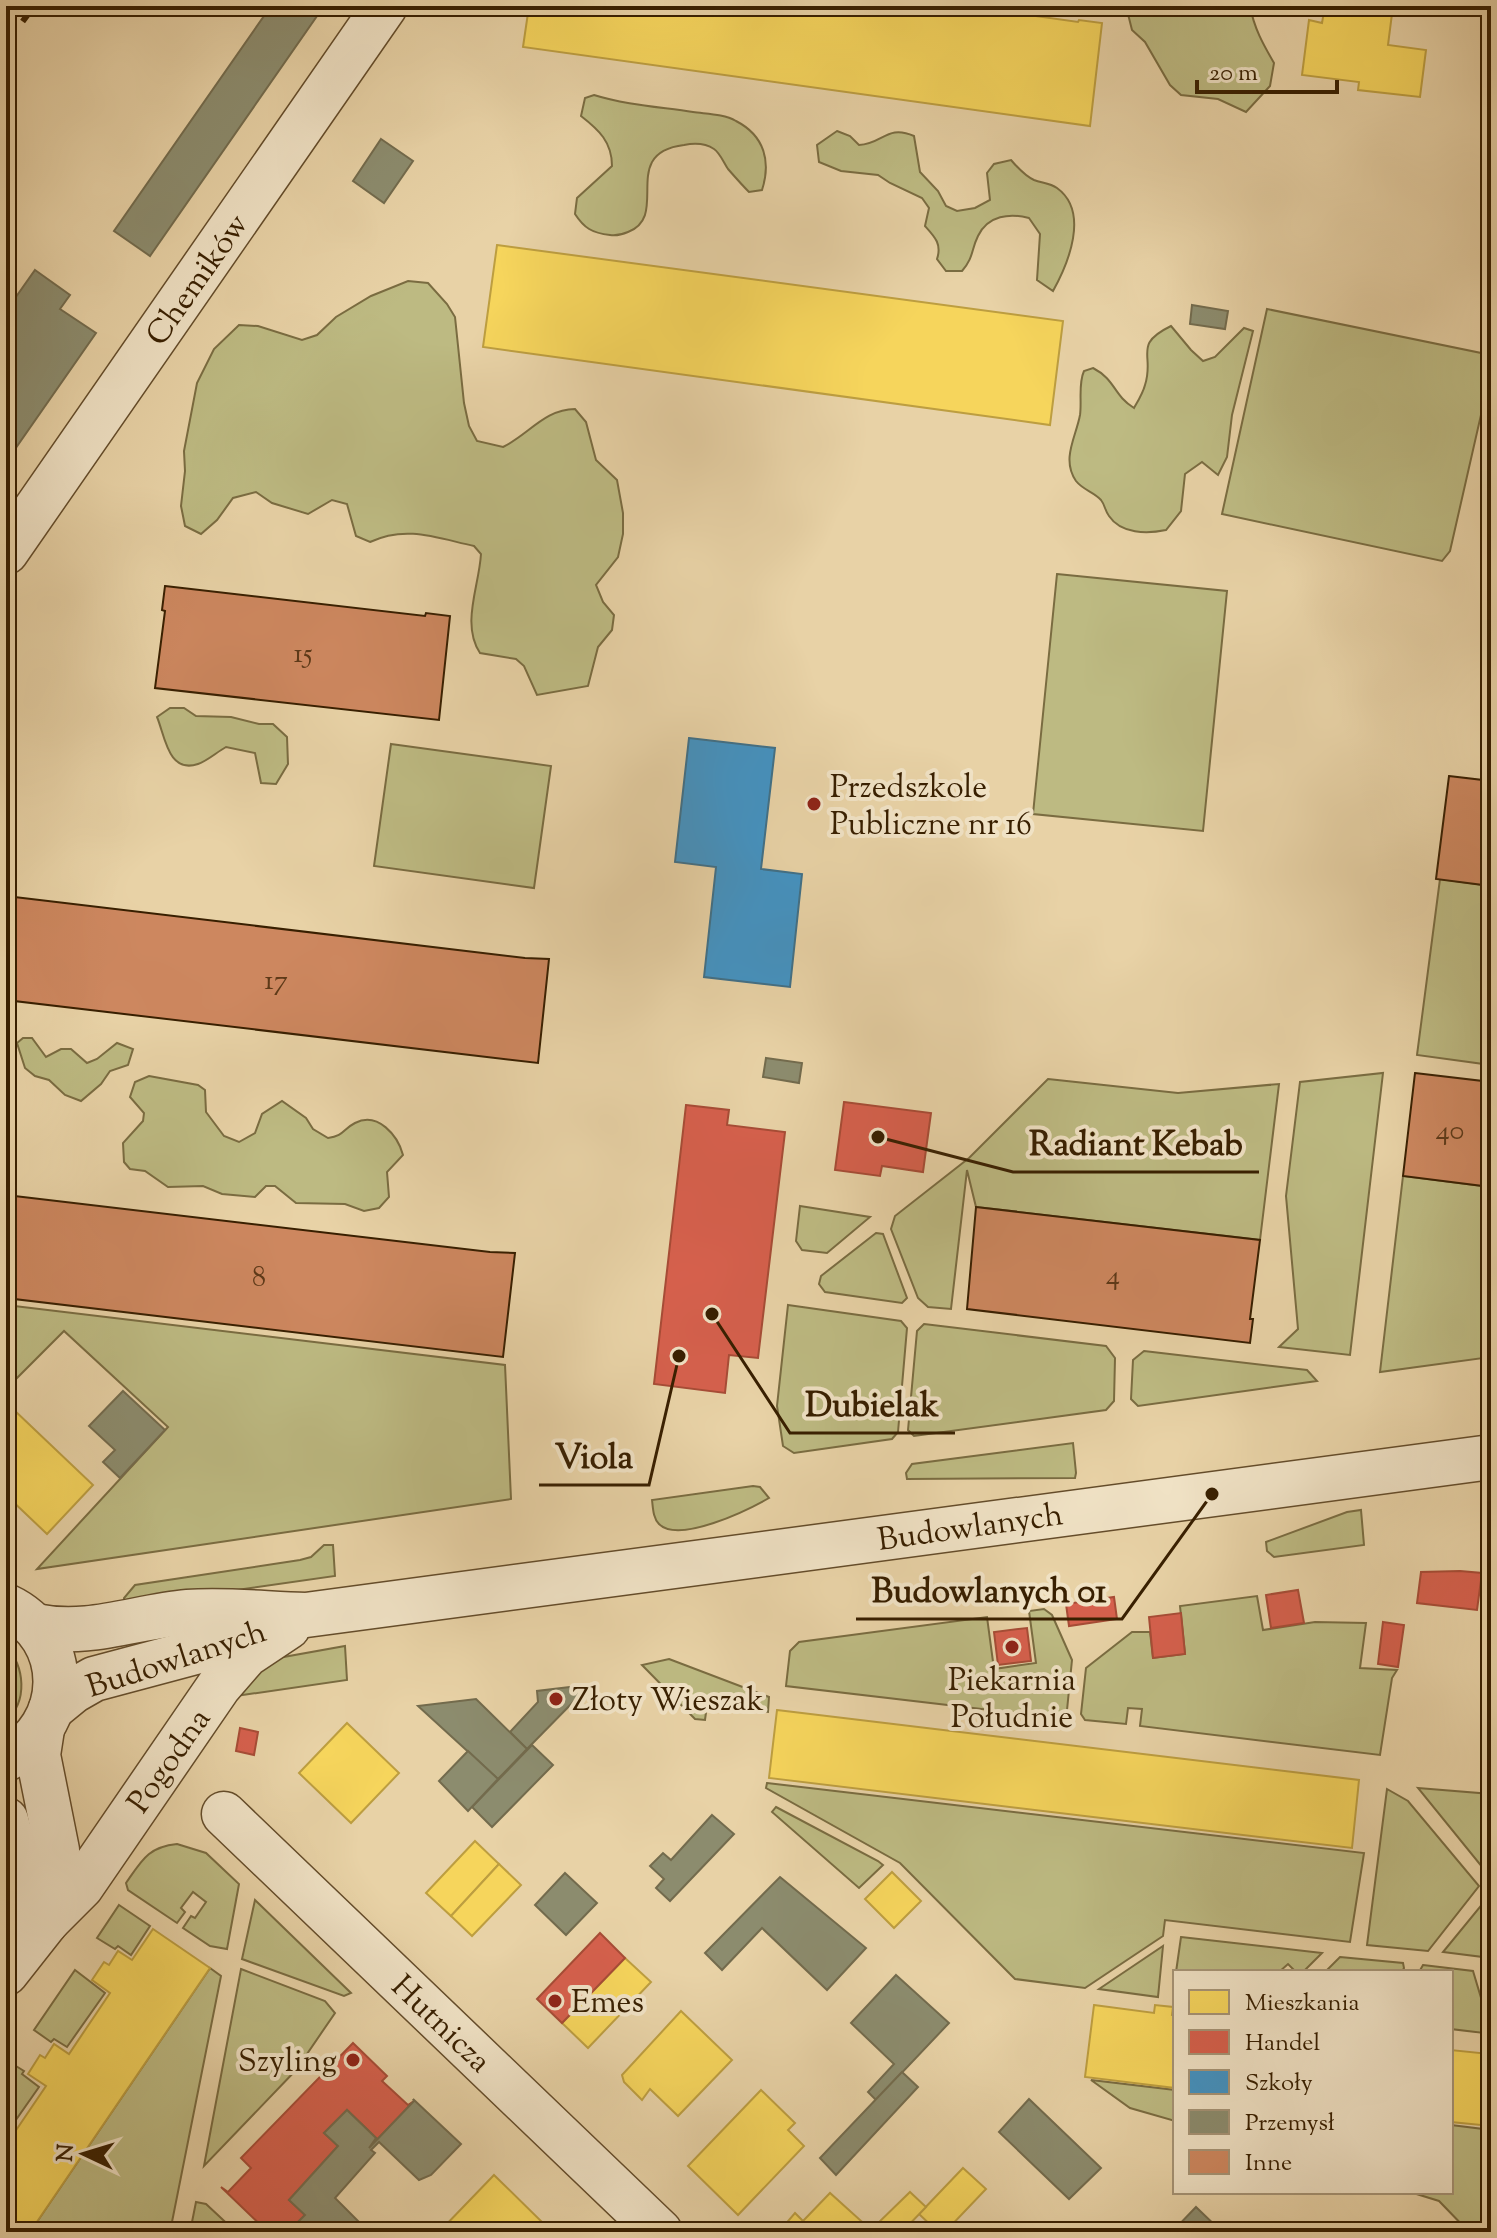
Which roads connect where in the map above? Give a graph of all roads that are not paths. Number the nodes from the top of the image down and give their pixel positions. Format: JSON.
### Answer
{"nodes":[{"id":1,"x":385,"y":6,"type":"edge"},
{"id":2,"x":6,"y":552,"type":"edge"},
{"id":3,"x":1491,"y":1457,"type":"edge"},
{"id":4,"x":306,"y":1615,"type":"junction"},
{"id":5,"x":20,"y":1616,"type":"edge"},
{"id":6,"x":47,"y":1719,"type":"junction"},
{"id":7,"x":6,"y":1759,"type":"edge"},
{"id":8,"x":224,"y":1814,"type":"dead end"},
{"id":9,"x":6,"y":1820,"type":"edge"},
{"id":10,"x":47,"y":1921,"type":"junction"},
{"id":11,"x":6,"y":1973,"type":"edge"},
{"id":12,"x":660,"y":2232,"type":"edge"}],
"edges":[{"from":1,"to":2,"type":"street","name":"Chemików"},
{"from":3,"to":4,"type":"street","name":"Budowlanych"},
{"from":4,"to":5,"type":"street","name":"Budowlanych"},
{"from":4,"to":6,"type":"street","name":"Budowlanych"},
{"from":4,"to":10,"type":"street","name":"Pogodna"},
{"from":5,"to":6,"type":"street","name":"Pogodna"},
{"from":6,"to":7,"type":"street","name":"Budowlanych"},
{"from":6,"to":10,"type":"street","name":"Pogodna"},
{"from":8,"to":12,"type":"street","name":"Hutnicza"},
{"from":9,"to":11,"type":"street","name":"Pogodna"},
{"from":10,"to":11,"type":"street","name":"Pogodna"}]}
